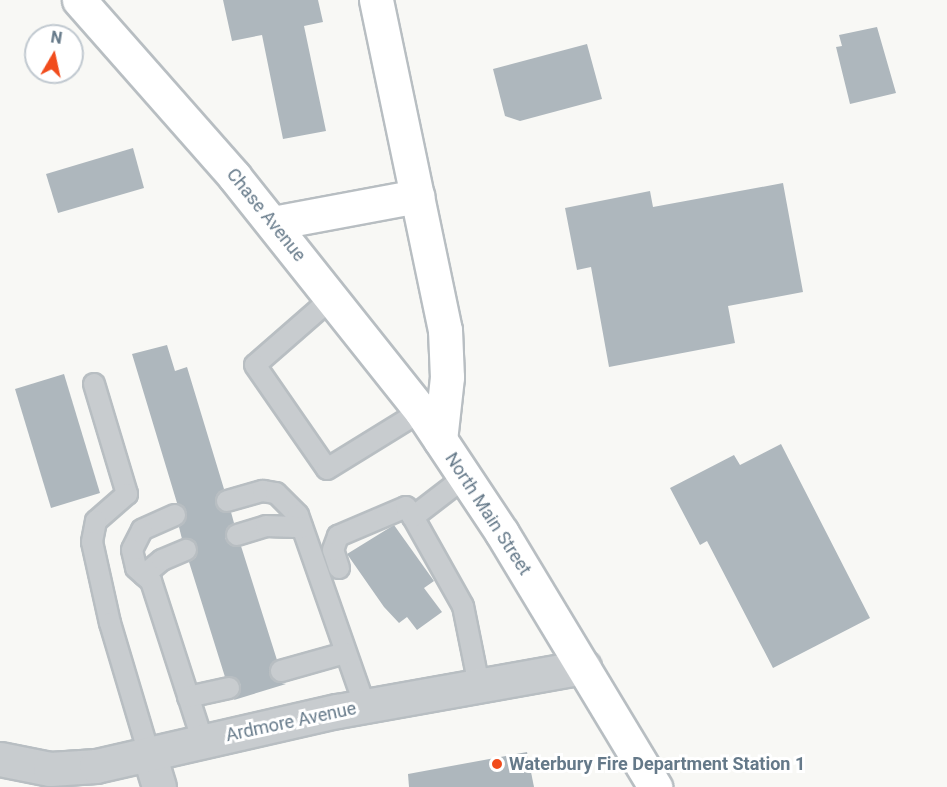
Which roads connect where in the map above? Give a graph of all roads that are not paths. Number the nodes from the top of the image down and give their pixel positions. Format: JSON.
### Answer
{"nodes":[{"id":1,"x":79,"y":0,"type":"edge"},
{"id":2,"x":376,"y":0,"type":"edge"},
{"id":3,"x":417,"y":196,"type":"junction"},
{"id":4,"x":273,"y":224,"type":"junction"},
{"id":5,"x":333,"y":297,"type":"junction"},
{"id":6,"x":94,"y":384,"type":"dead end"},
{"id":7,"x":420,"y":411,"type":"junction"},
{"id":8,"x":440,"y":440,"type":"junction"},
{"id":9,"x":465,"y":477,"type":"junction"},
{"id":10,"x":227,"y":501,"type":"dead end"},
{"id":11,"x":175,"y":515,"type":"dead end"},
{"id":12,"x":413,"y":517,"type":"junction"},
{"id":13,"x":302,"y":527,"type":"junction"},
{"id":14,"x":237,"y":535,"type":"dead end"},
{"id":15,"x":186,"y":550,"type":"dead end"},
{"id":16,"x":339,"y":568,"type":"dead end"},
{"id":17,"x":144,"y":575,"type":"junction"},
{"id":18,"x":345,"y":653,"type":"junction"},
{"id":19,"x":584,"y":667,"type":"junction"},
{"id":20,"x":281,"y":671,"type":"dead end"},
{"id":21,"x":479,"y":685,"type":"junction"},
{"id":22,"x":229,"y":688,"type":"dead end"},
{"id":23,"x":188,"y":697,"type":"junction"},
{"id":24,"x":365,"y":706,"type":"junction"},
{"id":25,"x":203,"y":742,"type":"junction"},
{"id":26,"x":149,"y":754,"type":"junction"},
{"id":27,"x":0,"y":759,"type":"edge"},
{"id":28,"x":159,"y":787,"type":"edge"},
{"id":29,"x":655,"y":787,"type":"edge"}],
"edges":[{"from":1,"to":4,"type":"main road","name":"Chase Avenue"},
{"from":2,"to":3,"type":"main road","name":"North Main Street"},
{"from":3,"to":4,"type":"main road"},
{"from":3,"to":8,"type":"main road","name":"North Main Street"},
{"from":4,"to":5,"type":"main road","name":"Chase Avenue"},
{"from":5,"to":7,"type":"main road","name":"Chase Avenue"},
{"from":5,"to":7,"type":"lane"},
{"from":6,"to":26,"type":"lane"},
{"from":7,"to":8,"type":"main road","name":"Chase Avenue"},
{"from":8,"to":9,"type":"main road","name":"North Main Street"},
{"from":9,"to":12,"type":"lane"},
{"from":9,"to":19,"type":"main road","name":"North Main Street"},
{"from":10,"to":13,"type":"lane"},
{"from":11,"to":17,"type":"lane"},
{"from":12,"to":16,"type":"lane"},
{"from":12,"to":21,"type":"lane"},
{"from":13,"to":14,"type":"lane"},
{"from":13,"to":18,"type":"lane"},
{"from":15,"to":17,"type":"lane"},
{"from":17,"to":23,"type":"lane"},
{"from":18,"to":20,"type":"lane"},
{"from":18,"to":24,"type":"lane"},
{"from":19,"to":21,"type":"street","name":"Ardmore Avenue"},
{"from":19,"to":29,"type":"main road","name":"North Main Street"},
{"from":21,"to":24,"type":"street","name":"Ardmore Avenue"},
{"from":22,"to":23,"type":"lane"},
{"from":23,"to":25,"type":"lane"},
{"from":24,"to":25,"type":"street","name":"Ardmore Avenue"},
{"from":25,"to":26,"type":"street","name":"Ardmore Avenue"},
{"from":26,"to":27,"type":"street","name":"Ardmore Avenue"},
{"from":26,"to":28,"type":"street"}]}
